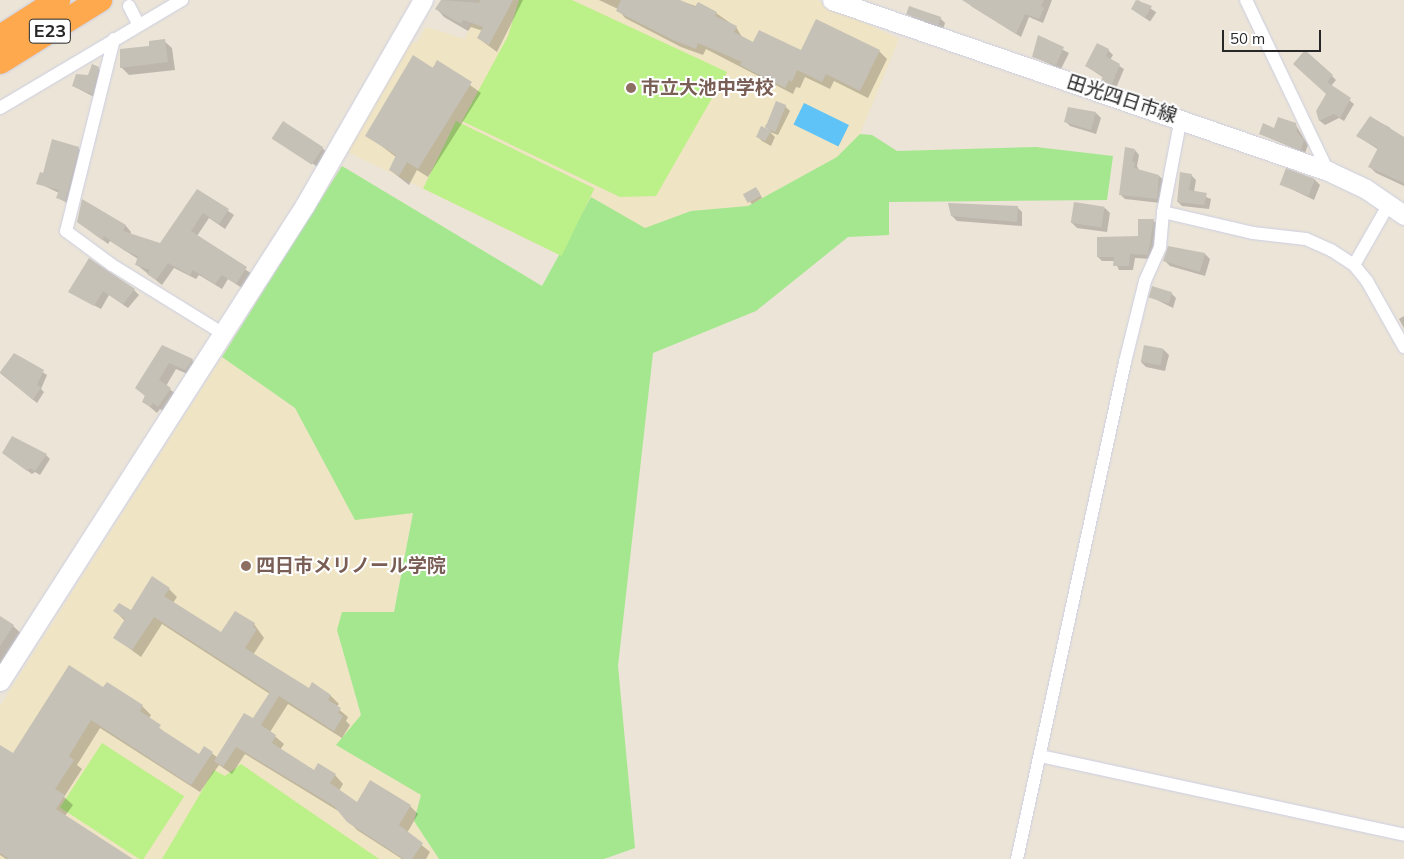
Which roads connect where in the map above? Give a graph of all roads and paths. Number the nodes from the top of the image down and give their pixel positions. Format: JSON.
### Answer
{"nodes":[{"id":1,"x":58,"y":0,"type":"edge"},
{"id":2,"x":100,"y":0,"type":"edge"},
{"id":3,"x":182,"y":0,"type":"edge"},
{"id":4,"x":423,"y":0,"type":"edge"},
{"id":5,"x":832,"y":0,"type":"edge"},
{"id":6,"x":1246,"y":0,"type":"edge"},
{"id":7,"x":130,"y":6,"type":"dead end"},
{"id":8,"x":138,"y":24,"type":"junction"},
{"id":9,"x":0,"y":37,"type":"edge"},
{"id":10,"x":114,"y":39,"type":"junction"},
{"id":11,"x":0,"y":62,"type":"edge"},
{"id":12,"x":0,"y":108,"type":"edge"},
{"id":13,"x":1181,"y":118,"type":"junction"},
{"id":14,"x":1328,"y":171,"type":"junction"},
{"id":15,"x":1389,"y":204,"type":"junction"},
{"id":16,"x":1163,"y":212,"type":"junction"},
{"id":17,"x":1404,"y":215,"type":"edge"},
{"id":18,"x":1354,"y":265,"type":"junction"},
{"id":19,"x":222,"y":333,"type":"junction"},
{"id":20,"x":1404,"y":347,"type":"edge"},
{"id":21,"x":0,"y":681,"type":"edge"},
{"id":22,"x":1040,"y":756,"type":"junction"},
{"id":23,"x":1404,"y":835,"type":"edge"},
{"id":24,"x":1017,"y":859,"type":"edge"}],
"edges":[{"from":1,"to":9,"type":"highway","number":"E23"},
{"from":2,"to":11,"type":"highway","number":"E23"},
{"from":3,"to":8,"type":"street"},
{"from":4,"to":19,"type":"street"},
{"from":5,"to":13,"type":"street","name":"田光四日市線"},
{"from":6,"to":14,"type":"street"},
{"from":7,"to":8,"type":"street"},
{"from":8,"to":10,"type":"street"},
{"from":10,"to":12,"type":"street"},
{"from":10,"to":19,"type":"street"},
{"from":13,"to":14,"type":"street","name":"田光四日市線"},
{"from":13,"to":16,"type":"street"},
{"from":14,"to":15,"type":"street","name":"田光四日市線"},
{"from":15,"to":17,"type":"street","name":"田光四日市線"},
{"from":15,"to":18,"type":"street"},
{"from":16,"to":18,"type":"street"},
{"from":16,"to":22,"type":"street"},
{"from":18,"to":20,"type":"street"},
{"from":19,"to":21,"type":"street"},
{"from":22,"to":23,"type":"street"},
{"from":22,"to":24,"type":"street"}]}
